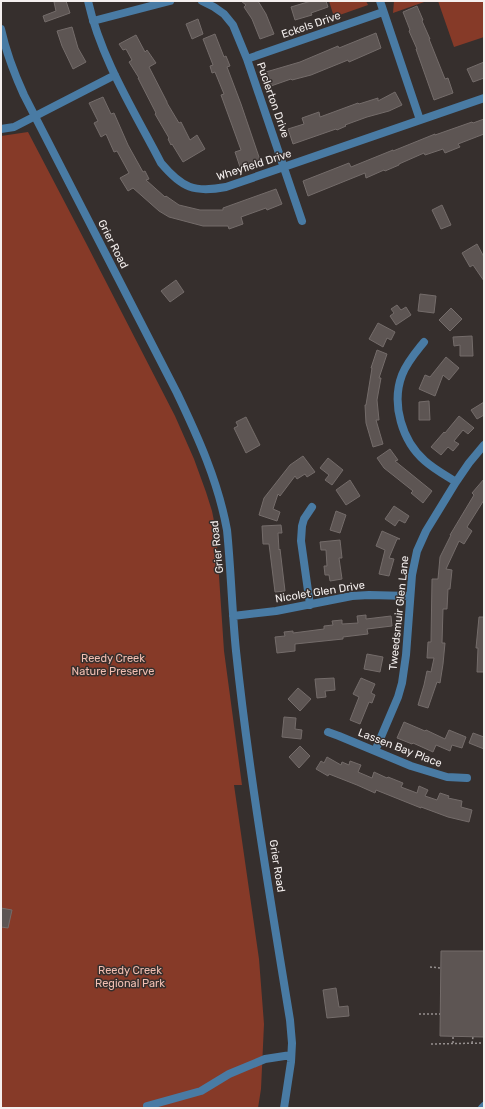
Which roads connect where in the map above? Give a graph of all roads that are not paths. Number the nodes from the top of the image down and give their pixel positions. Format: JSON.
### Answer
{"nodes":[{"id":1,"x":88,"y":1,"type":"edge"},
{"id":2,"x":170,"y":1,"type":"edge"},
{"id":3,"x":202,"y":1,"type":"edge"},
{"id":4,"x":380,"y":1,"type":"edge"},
{"id":5,"x":383,"y":12,"type":"junction"},
{"id":6,"x":92,"y":21,"type":"junction"},
{"id":7,"x":1,"y":29,"type":"edge"},
{"id":8,"x":247,"y":58,"type":"junction"},
{"id":9,"x":115,"y":75,"type":"junction"},
{"id":10,"x":484,"y":98,"type":"edge"},
{"id":11,"x":35,"y":116,"type":"junction"},
{"id":12,"x":420,"y":120,"type":"junction"},
{"id":13,"x":1,"y":129,"type":"edge"},
{"id":14,"x":284,"y":167,"type":"junction"},
{"id":15,"x":302,"y":221,"type":"dead end"},
{"id":16,"x":424,"y":342,"type":"dead end"},
{"id":17,"x":484,"y":445,"type":"edge"},
{"id":18,"x":456,"y":482,"type":"junction"},
{"id":19,"x":312,"y":507,"type":"dead end"},
{"id":20,"x":410,"y":596,"type":"junction"},
{"id":21,"x":310,"y":605,"type":"junction"},
{"id":22,"x":234,"y":616,"type":"junction"},
{"id":23,"x":328,"y":732,"type":"dead end"},
{"id":24,"x":375,"y":751,"type":"junction"},
{"id":25,"x":466,"y":778,"type":"dead end"},
{"id":26,"x":292,"y":1055,"type":"junction"},
{"id":27,"x":147,"y":1106,"type":"dead end"},
{"id":28,"x":484,"y":1106,"type":"edge"},
{"id":29,"x":284,"y":1108,"type":"edge"},
{"id":30,"x":482,"y":1108,"type":"edge"}],
"edges":[{"from":1,"to":6,"type":"street","name":"Wheyfield Drive"},
{"from":2,"to":6,"type":"street"},
{"from":3,"to":8,"type":"street","name":"Puclerton Drive"},
{"from":4,"to":5,"type":"street"},
{"from":5,"to":8,"type":"street","name":"Eckels Drive"},
{"from":5,"to":12,"type":"street"},
{"from":6,"to":9,"type":"street","name":"Wheyfield Drive"},
{"from":7,"to":11,"type":"street","name":"Grier Road"},
{"from":8,"to":14,"type":"street","name":"Puclerton Drive"},
{"from":9,"to":11,"type":"street"},
{"from":9,"to":14,"type":"street","name":"Wheyfield Drive"},
{"from":10,"to":12,"type":"street","name":"Wheyfield Drive"},
{"from":11,"to":13,"type":"street"},
{"from":11,"to":22,"type":"street","name":"Grier Road"},
{"from":12,"to":14,"type":"street","name":"Wheyfield Drive"},
{"from":14,"to":15,"type":"street","name":"Puclerton Drive"},
{"from":16,"to":18,"type":"street"},
{"from":17,"to":18,"type":"street","name":"Tweedsmuir Glen Lane"},
{"from":18,"to":20,"type":"street","name":"Tweedsmuir Glen Lane"},
{"from":19,"to":21,"type":"street"},
{"from":20,"to":21,"type":"street","name":"Nicolet Glen Drive"},
{"from":20,"to":24,"type":"street","name":"Tweedsmuir Glen Lane"},
{"from":21,"to":22,"type":"street","name":"Nicolet Glen Drive"},
{"from":22,"to":26,"type":"street","name":"Grier Road"},
{"from":23,"to":24,"type":"street","name":"Lassen Bay Place"},
{"from":24,"to":25,"type":"street","name":"Lassen Bay Place"},
{"from":26,"to":27,"type":"street"},
{"from":26,"to":29,"type":"street","name":"Grier Road"},
{"from":28,"to":30,"type":"street"}]}
